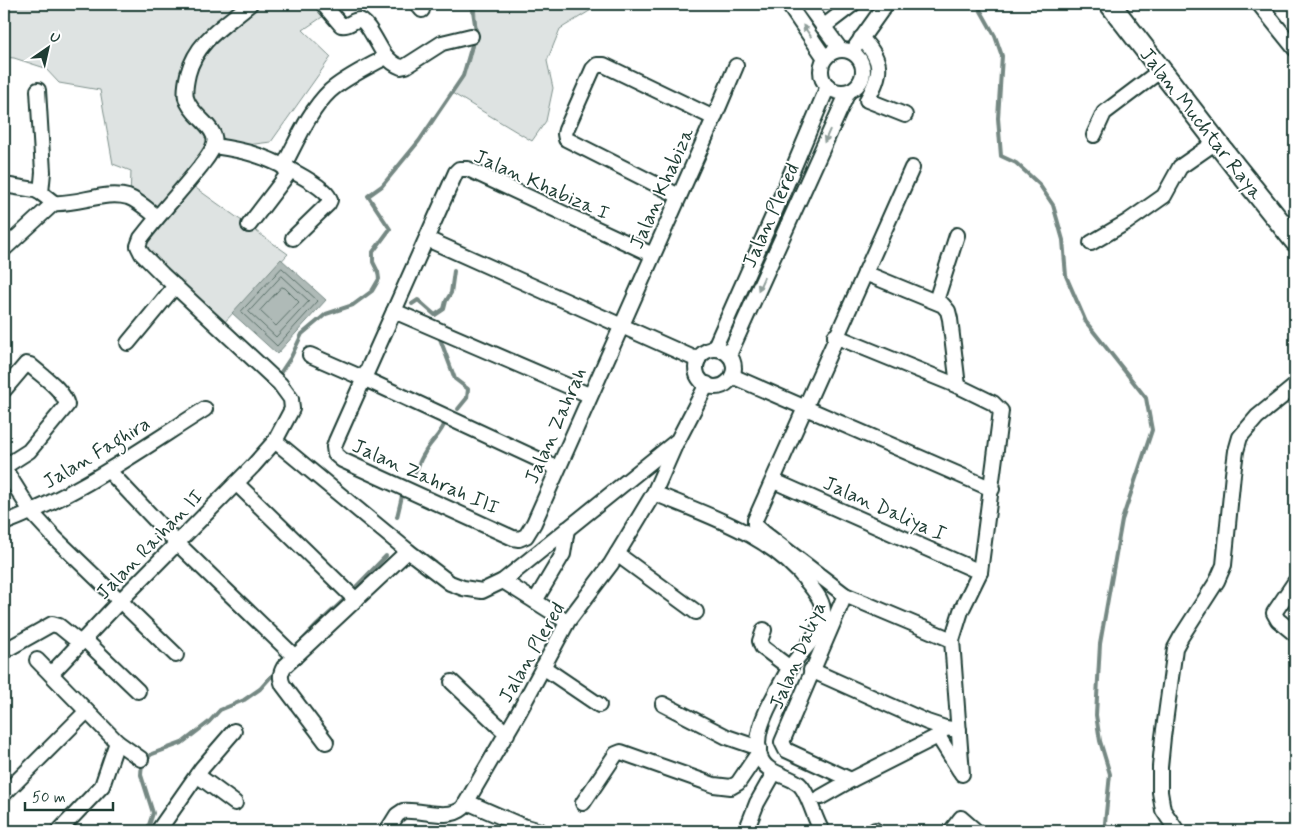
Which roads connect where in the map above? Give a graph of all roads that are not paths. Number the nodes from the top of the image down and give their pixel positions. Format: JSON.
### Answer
{"nodes":[{"id":1,"x":250,"y":4,"type":"edge"},
{"id":2,"x":323,"y":4,"type":"edge"},
{"id":3,"x":788,"y":4,"type":"edge"},
{"id":4,"x":807,"y":4,"type":"edge"},
{"id":5,"x":886,"y":4,"type":"edge"},
{"id":6,"x":1110,"y":4,"type":"edge"},
{"id":7,"x":1259,"y":4,"type":"edge"},
{"id":8,"x":847,"y":5,"type":"edge"},
{"id":9,"x":823,"y":27,"type":"junction"},
{"id":10,"x":471,"y":36,"type":"dead end"},
{"id":11,"x":861,"y":38,"type":"junction"},
{"id":12,"x":1295,"y":49,"type":"edge"},
{"id":13,"x":846,"y":51,"type":"junction"},
{"id":14,"x":386,"y":57,"type":"junction"},
{"id":15,"x":825,"y":58,"type":"junction"},
{"id":16,"x":736,"y":66,"type":"dead end"},
{"id":17,"x":1161,"y":70,"type":"junction"},
{"id":18,"x":828,"y":86,"type":"junction"},
{"id":19,"x":38,"y":90,"type":"dead end"},
{"id":20,"x":847,"y":93,"type":"junction"},
{"id":21,"x":867,"y":100,"type":"junction"},
{"id":22,"x":905,"y":115,"type":"dead end"},
{"id":23,"x":714,"y":118,"type":"junction"},
{"id":24,"x":1094,"y":135,"type":"dead end"},
{"id":25,"x":1216,"y":142,"type":"junction"},
{"id":26,"x":214,"y":146,"type":"junction"},
{"id":27,"x":287,"y":168,"type":"junction"},
{"id":28,"x":912,"y":168,"type":"dead end"},
{"id":29,"x":4,"y":185,"type":"edge"},
{"id":30,"x":41,"y":193,"type":"junction"},
{"id":31,"x":679,"y":196,"type":"junction"},
{"id":32,"x":54,"y":203,"type":"junction"},
{"id":33,"x":773,"y":216,"type":"junction"},
{"id":34,"x":157,"y":217,"type":"junction"},
{"id":35,"x":789,"y":222,"type":"junction"},
{"id":36,"x":249,"y":226,"type":"dead end"},
{"id":37,"x":957,"y":235,"type":"dead end"},
{"id":38,"x":293,"y":238,"type":"dead end"},
{"id":39,"x":427,"y":239,"type":"junction"},
{"id":40,"x":1295,"y":240,"type":"edge"},
{"id":41,"x":1091,"y":243,"type":"dead end"},
{"id":42,"x":4,"y":249,"type":"edge"},
{"id":43,"x":653,"y":255,"type":"junction"},
{"id":44,"x":865,"y":273,"type":"junction"},
{"id":45,"x":175,"y":286,"type":"junction"},
{"id":46,"x":936,"y":301,"type":"junction"},
{"id":47,"x":394,"y":311,"type":"junction"},
{"id":48,"x":622,"y":325,"type":"junction"},
{"id":49,"x":836,"y":336,"type":"junction"},
{"id":50,"x":128,"y":343,"type":"dead end"},
{"id":51,"x":714,"y":349,"type":"junction"},
{"id":52,"x":310,"y":355,"type":"dead end"},
{"id":53,"x":729,"y":355,"type":"junction"},
{"id":54,"x":698,"y":360,"type":"junction"},
{"id":55,"x":732,"y":376,"type":"junction"},
{"id":56,"x":364,"y":379,"type":"junction"},
{"id":57,"x":707,"y":384,"type":"junction"},
{"id":58,"x":958,"y":386,"type":"junction"},
{"id":59,"x":1295,"y":386,"type":"edge"},
{"id":60,"x":4,"y":390,"type":"edge"},
{"id":61,"x":589,"y":395,"type":"junction"},
{"id":62,"x":806,"y":408,"type":"junction"},
{"id":63,"x":205,"y":409,"type":"dead end"},
{"id":64,"x":678,"y":440,"type":"junction"},
{"id":65,"x":275,"y":441,"type":"junction"},
{"id":66,"x":4,"y":468,"type":"edge"},
{"id":67,"x":557,"y":468,"type":"junction"},
{"id":68,"x":109,"y":471,"type":"junction"},
{"id":69,"x":774,"y":481,"type":"junction"},
{"id":70,"x":236,"y":483,"type":"junction"},
{"id":71,"x":992,"y":489,"type":"junction"},
{"id":72,"x":654,"y":493,"type":"junction"},
{"id":73,"x":32,"y":513,"type":"junction"},
{"id":74,"x":4,"y":523,"type":"edge"},
{"id":75,"x":567,"y":529,"type":"junction"},
{"id":76,"x":523,"y":539,"type":"joint"},
{"id":77,"x":177,"y":543,"type":"junction"},
{"id":78,"x":408,"y":551,"type":"junction"},
{"id":79,"x":617,"y":554,"type":"junction"},
{"id":80,"x":980,"y":572,"type":"junction"},
{"id":81,"x":503,"y":581,"type":"junction"},
{"id":82,"x":1295,"y":582,"type":"edge"},
{"id":83,"x":845,"y":595,"type":"junction"},
{"id":84,"x":354,"y":599,"type":"junction"},
{"id":85,"x":120,"y":601,"type":"junction"},
{"id":86,"x":535,"y":601,"type":"junction"},
{"id":87,"x":696,"y":612,"type":"dead end"},
{"id":88,"x":563,"y":619,"type":"dead end"},
{"id":89,"x":764,"y":630,"type":"dead end"},
{"id":90,"x":1295,"y":634,"type":"edge"},
{"id":91,"x":952,"y":640,"type":"junction"},
{"id":92,"x":82,"y":641,"type":"junction"},
{"id":93,"x":4,"y":651,"type":"edge"},
{"id":94,"x":290,"y":653,"type":"junction"},
{"id":95,"x":176,"y":655,"type":"dead end"},
{"id":96,"x":37,"y":660,"type":"dead end"},
{"id":97,"x":543,"y":666,"type":"junction"},
{"id":98,"x":790,"y":668,"type":"junction"},
{"id":99,"x":812,"y":670,"type":"junction"},
{"id":100,"x":51,"y":674,"type":"junction"},
{"id":101,"x":452,"y":682,"type":"dead end"},
{"id":102,"x":138,"y":691,"type":"dead end"},
{"id":103,"x":662,"y":704,"type":"dead end"},
{"id":104,"x":599,"y":706,"type":"dead end"},
{"id":105,"x":86,"y":712,"type":"junction"},
{"id":106,"x":959,"y":730,"type":"junction"},
{"id":107,"x":234,"y":731,"type":"dead end"},
{"id":108,"x":942,"y":732,"type":"junction"},
{"id":109,"x":507,"y":734,"type":"junction"},
{"id":110,"x":117,"y":742,"type":"junction"},
{"id":111,"x":326,"y":742,"type":"dead end"},
{"id":112,"x":759,"y":750,"type":"junction"},
{"id":113,"x":141,"y":759,"type":"dead end"},
{"id":114,"x":774,"y":773,"type":"junction"},
{"id":115,"x":196,"y":775,"type":"junction"},
{"id":116,"x":851,"y":780,"type":"junction"},
{"id":117,"x":4,"y":794,"type":"edge"},
{"id":118,"x":821,"y":797,"type":"dead end"},
{"id":119,"x":467,"y":802,"type":"junction"},
{"id":120,"x":583,"y":803,"type":"dead end"},
{"id":121,"x":235,"y":804,"type":"dead end"},
{"id":122,"x":59,"y":831,"type":"edge"},
{"id":123,"x":158,"y":831,"type":"edge"},
{"id":124,"x":387,"y":831,"type":"edge"},
{"id":125,"x":540,"y":831,"type":"edge"},
{"id":126,"x":746,"y":831,"type":"edge"},
{"id":127,"x":822,"y":831,"type":"edge"},
{"id":128,"x":951,"y":831,"type":"edge"},
{"id":129,"x":976,"y":831,"type":"edge"},
{"id":130,"x":1177,"y":831,"type":"edge"}],
"edges":[{"from":1,"to":26,"type":"street"},
{"from":2,"to":14,"type":"street"},
{"from":15,"to":3,"type":"street","one_way":true},
{"from":4,"to":9,"type":"street"},
{"from":5,"to":11,"type":"street"},
{"from":6,"to":17,"type":"highway","name":"Jalan Muchtar Raya"},
{"from":7,"to":12,"type":"street"},
{"from":8,"to":9,"type":"street"},
{"from":9,"to":13,"type":"street"},
{"from":10,"to":14,"type":"street"},
{"from":11,"to":13,"type":"street"},
{"from":11,"to":21,"type":"street"},
{"from":13,"to":15,"type":"street"},
{"from":13,"to":20,"type":"street"},
{"from":14,"to":27,"type":"street"},
{"from":15,"to":18,"type":"street"},
{"from":16,"to":23,"type":"street","name":"Jalan Khabiza"},
{"from":17,"to":24,"type":"street"},
{"from":17,"to":25,"type":"highway","name":"Jalan Muchtar Raya"},
{"from":18,"to":20,"type":"street"},
{"from":18,"to":33,"type":"street"},
{"from":19,"to":30,"type":"street"},
{"from":20,"to":21,"type":"street"},
{"from":20,"to":35,"type":"street","name":"Jalan Plered","one_way":true},
{"from":21,"to":22,"type":"street"},
{"from":23,"to":31,"type":"street","name":"Jalan Khabiza"},
{"from":23,"to":31,"type":"street"},
{"from":25,"to":40,"type":"highway","name":"Jalan Muchtar Raya"},
{"from":25,"to":41,"type":"street"},
{"from":26,"to":27,"type":"street"},
{"from":26,"to":34,"type":"street"},
{"from":27,"to":36,"type":"street"},
{"from":27,"to":38,"type":"street"},
{"from":28,"to":44,"type":"street","name":"Jalan Daliya"},
{"from":29,"to":30,"type":"street"},
{"from":30,"to":32,"type":"street"},
{"from":31,"to":43,"type":"street","name":"Jalan Khabiza"},
{"from":32,"to":34,"type":"street"},
{"from":32,"to":42,"type":"street"},
{"from":33,"to":35,"type":"street"},
{"from":33,"to":51,"type":"street"},
{"from":34,"to":45,"type":"street"},
{"from":35,"to":53,"type":"street","name":"Jalan Plered","one_way":true},
{"from":37,"to":46,"type":"street"},
{"from":39,"to":43,"type":"street","name":"Jalan Khabiza I"},
{"from":39,"to":47,"type":"street"},
{"from":39,"to":48,"type":"street"},
{"from":43,"to":48,"type":"street","name":"Jalan Khabiza"},
{"from":44,"to":46,"type":"street"},
{"from":44,"to":49,"type":"street","name":"Jalan Daliya"},
{"from":45,"to":50,"type":"street"},
{"from":45,"to":65,"type":"street","name":"Jalan Raihan II"},
{"from":46,"to":58,"type":"street"},
{"from":47,"to":56,"type":"street"},
{"from":47,"to":61,"type":"street"},
{"from":48,"to":54,"type":"street"},
{"from":48,"to":61,"type":"street","name":"Jalan Zahrah"},
{"from":49,"to":58,"type":"street"},
{"from":49,"to":62,"type":"street","name":"Jalan Daliya"},
{"from":51,"to":53,"type":"street"},
{"from":51,"to":54,"type":"street"},
{"from":52,"to":56,"type":"street"},
{"from":53,"to":55,"type":"street"},
{"from":54,"to":57,"type":"street"},
{"from":55,"to":57,"type":"street"},
{"from":55,"to":62,"type":"street"},
{"from":56,"to":67,"type":"street"},
{"from":56,"to":76,"type":"street","name":"Jalan Zahrah III"},
{"from":57,"to":64,"type":"street","name":"Jalan Plered"},
{"from":58,"to":71,"type":"street"},
{"from":59,"to":130,"type":"street"},
{"from":60,"to":66,"type":"street"},
{"from":61,"to":67,"type":"street","name":"Jalan Zahrah"},
{"from":62,"to":69,"type":"street","name":"Jalan Daliya"},
{"from":62,"to":71,"type":"street"},
{"from":63,"to":68,"type":"street","name":"Jalan Faghira"},
{"from":64,"to":72,"type":"street","name":"Jalan Plered"},
{"from":64,"to":75,"type":"street"},
{"from":65,"to":70,"type":"street","name":"Jalan Raihan II"},
{"from":65,"to":78,"type":"street"},
{"from":66,"to":73,"type":"street"},
{"from":67,"to":76,"type":"street","name":"Jalan Zahrah"},
{"from":68,"to":73,"type":"street","name":"Jalan Faghira"},
{"from":68,"to":77,"type":"street"},
{"from":69,"to":80,"type":"street","name":"Jalan Daliya I"},
{"from":69,"to":83,"type":"street","name":"Jalan Daliya"},
{"from":70,"to":77,"type":"street","name":"Jalan Raihan II"},
{"from":70,"to":84,"type":"street"},
{"from":71,"to":80,"type":"street"},
{"from":72,"to":79,"type":"street","name":"Jalan Plered"},
{"from":72,"to":98,"type":"street"},
{"from":73,"to":74,"type":"street","name":"Jalan Faghira"},
{"from":73,"to":85,"type":"street"},
{"from":75,"to":81,"type":"street"},
{"from":75,"to":86,"type":"street"},
{"from":77,"to":85,"type":"street","name":"Jalan Raihan II"},
{"from":77,"to":94,"type":"street"},
{"from":78,"to":81,"type":"street"},
{"from":78,"to":84,"type":"street"},
{"from":79,"to":87,"type":"street"},
{"from":79,"to":97,"type":"street","name":"Jalan Plered"},
{"from":80,"to":91,"type":"street"},
{"from":81,"to":86,"type":"street"},
{"from":82,"to":90,"type":"street"},
{"from":83,"to":91,"type":"street"},
{"from":83,"to":99,"type":"street","name":"Jalan Daliya"},
{"from":84,"to":94,"type":"street"},
{"from":85,"to":92,"type":"street","name":"Jalan Raihan II"},
{"from":85,"to":95,"type":"street"},
{"from":86,"to":88,"type":"street"},
{"from":89,"to":98,"type":"street"},
{"from":91,"to":106,"type":"street"},
{"from":92,"to":93,"type":"street"},
{"from":92,"to":100,"type":"street","name":"Jalan Raihan II"},
{"from":92,"to":102,"type":"street"},
{"from":94,"to":111,"type":"street"},
{"from":96,"to":100,"type":"street"},
{"from":97,"to":104,"type":"street"},
{"from":97,"to":109,"type":"street","name":"Jalan Plered"},
{"from":98,"to":112,"type":"street"},
{"from":99,"to":108,"type":"street"},
{"from":99,"to":116,"type":"street","name":"Jalan Daliya"},
{"from":100,"to":105,"type":"street"},
{"from":101,"to":109,"type":"street"},
{"from":103,"to":112,"type":"street"},
{"from":105,"to":110,"type":"street"},
{"from":105,"to":117,"type":"street"},
{"from":106,"to":108,"type":"street"},
{"from":106,"to":108,"type":"street"},
{"from":107,"to":115,"type":"street"},
{"from":108,"to":116,"type":"street"},
{"from":109,"to":119,"type":"street","name":"Jalan Plered"},
{"from":110,"to":113,"type":"street"},
{"from":110,"to":122,"type":"street"},
{"from":112,"to":114,"type":"street"},
{"from":112,"to":120,"type":"street"},
{"from":114,"to":126,"type":"street"},
{"from":114,"to":127,"type":"street"},
{"from":115,"to":121,"type":"street"},
{"from":115,"to":123,"type":"street"},
{"from":116,"to":118,"type":"street"},
{"from":119,"to":124,"type":"street","name":"Jalan Plered"},
{"from":119,"to":125,"type":"street"},
{"from":128,"to":129,"type":"street"}]}
